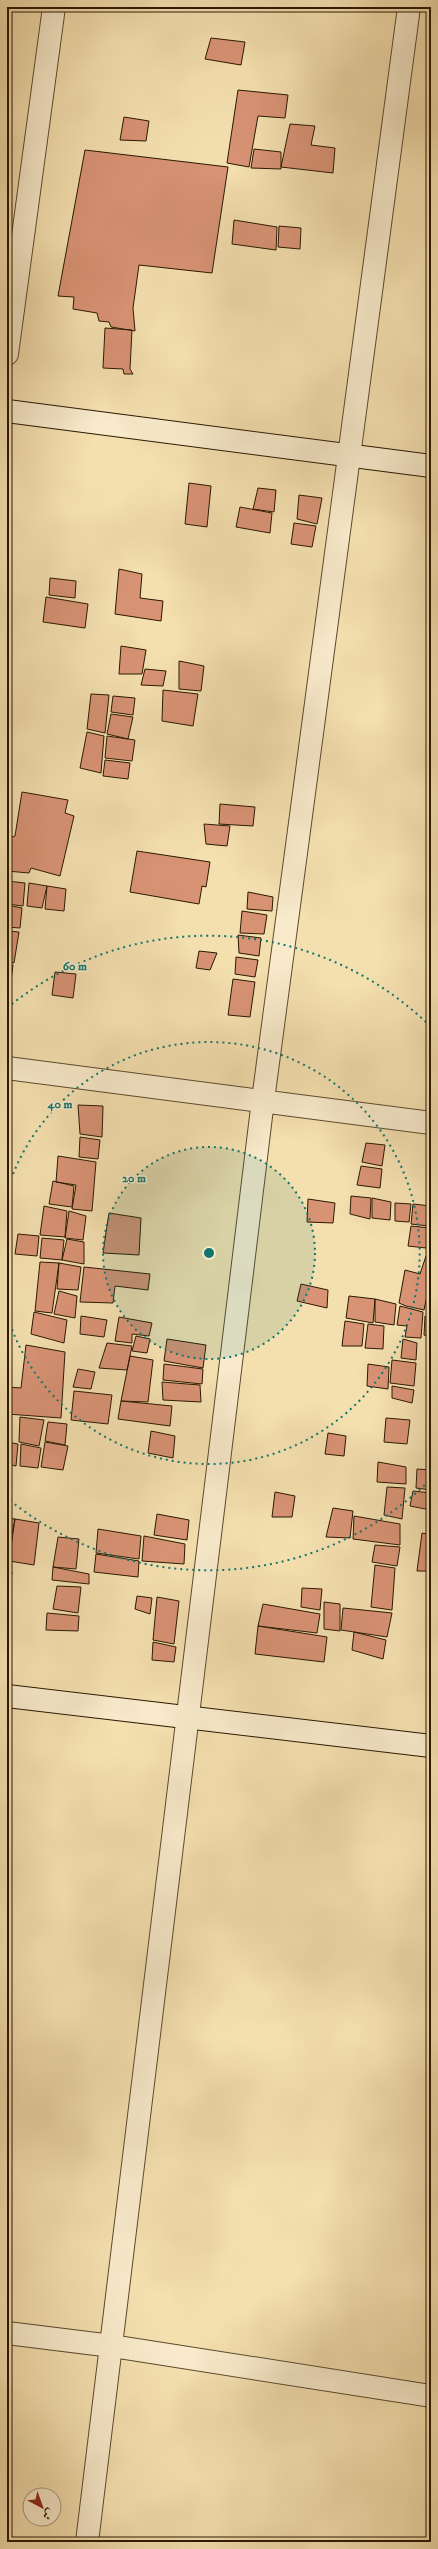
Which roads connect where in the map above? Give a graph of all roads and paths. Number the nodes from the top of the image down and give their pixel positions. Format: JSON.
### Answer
{"nodes":[{"id":1,"x":54,"y":7,"type":"edge"},
{"id":2,"x":409,"y":7,"type":"edge"},
{"id":3,"x":7,"y":354,"type":"edge"},
{"id":4,"x":7,"y":411,"type":"edge"},
{"id":5,"x":348,"y":456,"type":"junction"},
{"id":6,"x":431,"y":466,"type":"edge"},
{"id":7,"x":7,"y":1068,"type":"edge"},
{"id":8,"x":263,"y":1100,"type":"junction"},
{"id":9,"x":431,"y":1123,"type":"edge"},
{"id":10,"x":7,"y":1696,"type":"edge"},
{"id":11,"x":187,"y":1718,"type":"junction"},
{"id":12,"x":431,"y":1746,"type":"edge"},
{"id":13,"x":7,"y":2333,"type":"edge"},
{"id":14,"x":112,"y":2346,"type":"junction"},
{"id":15,"x":431,"y":2396,"type":"edge"},
{"id":16,"x":87,"y":2542,"type":"edge"}],
"edges":[{"from":1,"to":3,"type":"street"},
{"from":2,"to":5,"type":"street"},
{"from":4,"to":5,"type":"street"},
{"from":5,"to":6,"type":"street"},
{"from":5,"to":8,"type":"street"},
{"from":7,"to":8,"type":"street"},
{"from":8,"to":9,"type":"street"},
{"from":8,"to":11,"type":"street"},
{"from":10,"to":11,"type":"street"},
{"from":11,"to":12,"type":"street"},
{"from":11,"to":14,"type":"street"},
{"from":13,"to":14,"type":"street"},
{"from":14,"to":15,"type":"street"},
{"from":14,"to":16,"type":"street"}]}
